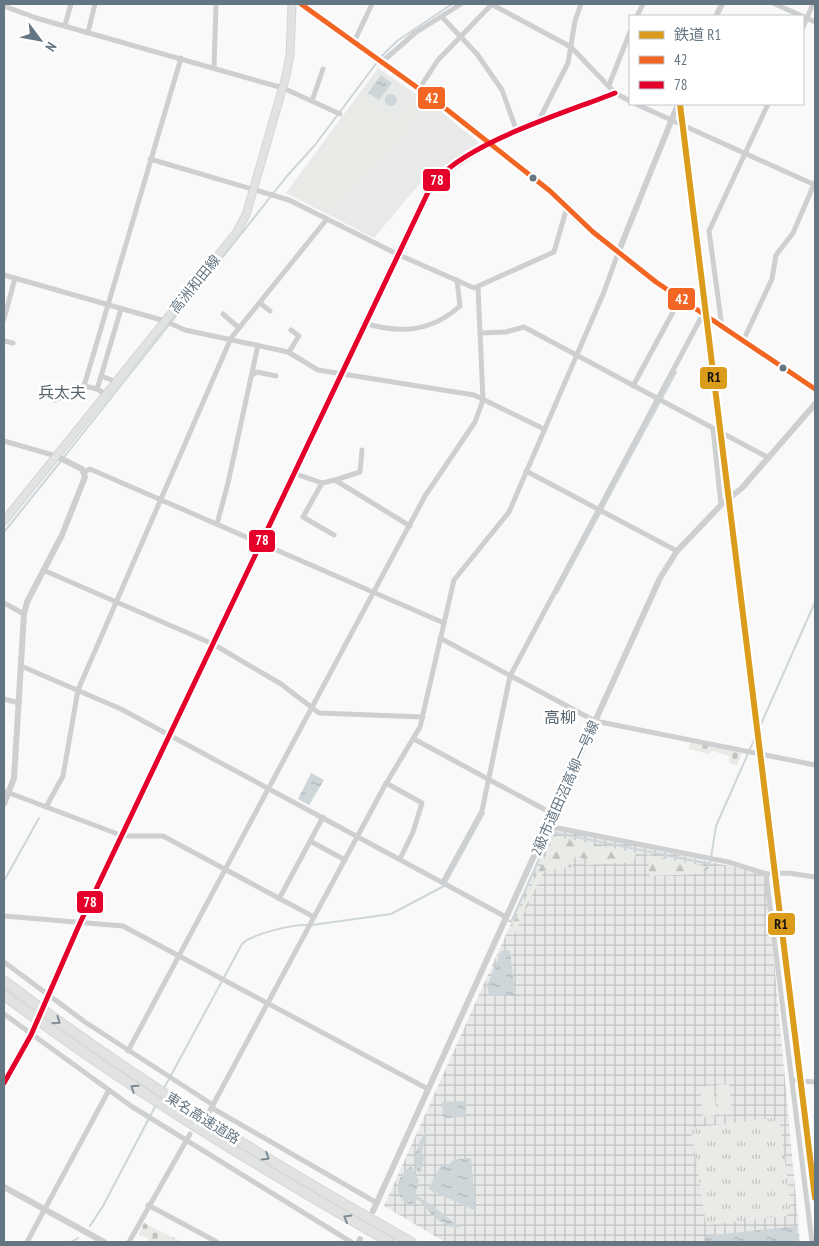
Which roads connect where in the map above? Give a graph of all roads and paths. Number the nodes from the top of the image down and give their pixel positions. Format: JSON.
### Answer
{"nodes":[{"id":1,"x":71,"y":4,"type":"edge"},
{"id":2,"x":94,"y":4,"type":"edge"},
{"id":3,"x":216,"y":4,"type":"edge"},
{"id":4,"x":292,"y":4,"type":"edge"},
{"id":5,"x":302,"y":4,"type":"edge"},
{"id":6,"x":372,"y":4,"type":"edge"},
{"id":7,"x":461,"y":4,"type":"edge"},
{"id":8,"x":492,"y":4,"type":"edge"},
{"id":9,"x":581,"y":4,"type":"edge"},
{"id":10,"x":775,"y":4,"type":"edge"},
{"id":11,"x":813,"y":4,"type":"edge"},
{"id":12,"x":4,"y":6,"type":"edge"},
{"id":13,"x":800,"y":15,"type":"edge"},
{"id":14,"x":442,"y":17,"type":"junction"},
{"id":15,"x":804,"y":17,"type":"edge"},
{"id":16,"x":815,"y":22,"type":"edge"},
{"id":17,"x":65,"y":25,"type":"junction"},
{"id":18,"x":88,"y":32,"type":"junction"},
{"id":19,"x":629,"y":35,"type":"edge"},
{"id":20,"x":460,"y":37,"type":"junction"},
{"id":21,"x":354,"y":42,"type":"junction"},
{"id":22,"x":571,"y":47,"type":"junction"},
{"id":23,"x":181,"y":58,"type":"junction"},
{"id":24,"x":382,"y":62,"type":"junction"},
{"id":25,"x":214,"y":68,"type":"junction"},
{"id":26,"x":323,"y":69,"type":"dead end"},
{"id":27,"x":610,"y":85,"type":"junction"},
{"id":28,"x":283,"y":88,"type":"junction"},
{"id":29,"x":419,"y":89,"type":"junction"},
{"id":30,"x":615,"y":94,"type":"junction"},
{"id":31,"x":312,"y":101,"type":"junction"},
{"id":32,"x":629,"y":101,"type":"edge"},
{"id":33,"x":638,"y":105,"type":"edge"},
{"id":34,"x":678,"y":105,"type":"edge"},
{"id":35,"x":768,"y":105,"type":"edge"},
{"id":36,"x":340,"y":114,"type":"dead end"},
{"id":37,"x":671,"y":121,"type":"junction"},
{"id":38,"x":540,"y":123,"type":"junction"},
{"id":39,"x":518,"y":132,"type":"junction"},
{"id":40,"x":489,"y":143,"type":"junction"},
{"id":41,"x":746,"y":154,"type":"junction"},
{"id":42,"x":150,"y":159,"type":"junction"},
{"id":43,"x":815,"y":184,"type":"edge"},
{"id":44,"x":251,"y":189,"type":"junction"},
{"id":45,"x":567,"y":207,"type":"junction"},
{"id":46,"x":327,"y":219,"type":"junction"},
{"id":47,"x":618,"y":252,"type":"junction"},
{"id":48,"x":397,"y":254,"type":"junction"},
{"id":49,"x":4,"y":274,"type":"edge"},
{"id":50,"x":15,"y":278,"type":"junction"},
{"id":51,"x":456,"y":280,"type":"junction"},
{"id":52,"x":478,"y":287,"type":"junction"},
{"id":53,"x":680,"y":299,"type":"junction"},
{"id":54,"x":260,"y":303,"type":"junction"},
{"id":55,"x":108,"y":305,"type":"junction"},
{"id":56,"x":121,"y":309,"type":"junction"},
{"id":57,"x":270,"y":311,"type":"dead end"},
{"id":58,"x":223,"y":314,"type":"dead end"},
{"id":59,"x":703,"y":314,"type":"junction"},
{"id":60,"x":4,"y":319,"type":"edge"},
{"id":61,"x":165,"y":321,"type":"junction"},
{"id":62,"x":364,"y":322,"type":"junction"},
{"id":63,"x":722,"y":326,"type":"junction"},
{"id":64,"x":240,"y":328,"type":"junction"},
{"id":65,"x":291,"y":330,"type":"dead end"},
{"id":66,"x":480,"y":333,"type":"junction"},
{"id":67,"x":231,"y":338,"type":"junction"},
{"id":68,"x":4,"y":341,"type":"edge"},
{"id":69,"x":743,"y":341,"type":"junction"},
{"id":70,"x":13,"y":343,"type":"dead end"},
{"id":71,"x":258,"y":345,"type":"junction"},
{"id":72,"x":289,"y":352,"type":"junction"},
{"id":73,"x":577,"y":356,"type":"junction"},
{"id":74,"x":340,"y":374,"type":"junction"},
{"id":75,"x":252,"y":375,"type":"junction"},
{"id":76,"x":101,"y":376,"type":"junction"},
{"id":77,"x":276,"y":376,"type":"dead end"},
{"id":78,"x":117,"y":382,"type":"junction"},
{"id":79,"x":84,"y":386,"type":"junction"},
{"id":80,"x":633,"y":386,"type":"junction"},
{"id":81,"x":97,"y":389,"type":"junction"},
{"id":82,"x":815,"y":389,"type":"edge"},
{"id":83,"x":107,"y":395,"type":"junction"},
{"id":84,"x":55,"y":400,"type":"dead end"},
{"id":85,"x":483,"y":400,"type":"junction"},
{"id":86,"x":658,"y":400,"type":"junction"},
{"id":87,"x":815,"y":404,"type":"edge"},
{"id":88,"x":713,"y":428,"type":"junction"},
{"id":89,"x":544,"y":429,"type":"junction"},
{"id":90,"x":4,"y":441,"type":"edge"},
{"id":91,"x":362,"y":450,"type":"dead end"},
{"id":92,"x":56,"y":456,"type":"junction"},
{"id":93,"x":768,"y":458,"type":"junction"},
{"id":94,"x":526,"y":471,"type":"junction"},
{"id":95,"x":84,"y":472,"type":"junction"},
{"id":96,"x":293,"y":473,"type":"junction"},
{"id":97,"x":335,"y":480,"type":"junction"},
{"id":98,"x":322,"y":483,"type":"junction"},
{"id":99,"x":160,"y":500,"type":"junction"},
{"id":100,"x":721,"y":505,"type":"junction"},
{"id":101,"x":599,"y":511,"type":"junction"},
{"id":102,"x":4,"y":521,"type":"edge"},
{"id":103,"x":217,"y":524,"type":"junction"},
{"id":104,"x":410,"y":526,"type":"junction"},
{"id":105,"x":334,"y":534,"type":"dead end"},
{"id":106,"x":260,"y":544,"type":"junction"},
{"id":107,"x":678,"y":551,"type":"junction"},
{"id":108,"x":43,"y":570,"type":"junction"},
{"id":109,"x":374,"y":592,"type":"junction"},
{"id":110,"x":117,"y":602,"type":"junction"},
{"id":111,"x":4,"y":603,"type":"edge"},
{"id":112,"x":24,"y":614,"type":"junction"},
{"id":113,"x":444,"y":623,"type":"junction"},
{"id":114,"x":440,"y":638,"type":"junction"},
{"id":115,"x":213,"y":644,"type":"junction"},
{"id":116,"x":21,"y":666,"type":"junction"},
{"id":117,"x":510,"y":676,"type":"junction"},
{"id":118,"x":78,"y":690,"type":"junction"},
{"id":119,"x":4,"y":699,"type":"edge"},
{"id":120,"x":19,"y":703,"type":"junction"},
{"id":121,"x":312,"y":707,"type":"junction"},
{"id":122,"x":424,"y":717,"type":"junction"},
{"id":123,"x":595,"y":721,"type":"junction"},
{"id":124,"x":170,"y":735,"type":"junction"},
{"id":125,"x":414,"y":739,"type":"junction"},
{"id":126,"x":815,"y":765,"type":"edge"},
{"id":127,"x":488,"y":778,"type":"junction"},
{"id":128,"x":386,"y":783,"type":"junction"},
{"id":129,"x":269,"y":788,"type":"junction"},
{"id":130,"x":6,"y":792,"type":"edge"},
{"id":131,"x":4,"y":804,"type":"edge"},
{"id":132,"x":46,"y":807,"type":"junction"},
{"id":133,"x":553,"y":814,"type":"junction"},
{"id":134,"x":323,"y":817,"type":"junction"},
{"id":135,"x":548,"y":826,"type":"junction"},
{"id":136,"x":123,"y":836,"type":"junction"},
{"id":137,"x":359,"y":836,"type":"junction"},
{"id":138,"x":310,"y":841,"type":"junction"},
{"id":139,"x":400,"y":859,"type":"junction"},
{"id":140,"x":345,"y":860,"type":"junction"},
{"id":141,"x":226,"y":871,"type":"junction"},
{"id":142,"x":766,"y":874,"type":"junction"},
{"id":143,"x":815,"y":877,"type":"edge"},
{"id":144,"x":443,"y":882,"type":"junction"},
{"id":145,"x":279,"y":899,"type":"junction"},
{"id":146,"x":4,"y":916,"type":"edge"},
{"id":147,"x":314,"y":917,"type":"junction"},
{"id":148,"x":506,"y":917,"type":"junction"},
{"id":149,"x":80,"y":923,"type":"junction"},
{"id":150,"x":180,"y":957,"type":"junction"},
{"id":151,"x":4,"y":962,"type":"edge"},
{"id":152,"x":4,"y":981,"type":"edge"},
{"id":153,"x":4,"y":995,"type":"edge"},
{"id":154,"x":48,"y":996,"type":"junction"},
{"id":155,"x":268,"y":1004,"type":"junction"},
{"id":156,"x":4,"y":1014,"type":"edge"},
{"id":157,"x":31,"y":1035,"type":"junction"},
{"id":158,"x":128,"y":1051,"type":"junction"},
{"id":159,"x":792,"y":1080,"type":"junction"},
{"id":160,"x":815,"y":1082,"type":"edge"},
{"id":161,"x":4,"y":1083,"type":"edge"},
{"id":162,"x":428,"y":1089,"type":"junction"},
{"id":163,"x":109,"y":1090,"type":"junction"},
{"id":164,"x":212,"y":1107,"type":"junction"},
{"id":165,"x":208,"y":1114,"type":"dead end"},
{"id":166,"x":190,"y":1134,"type":"dead end"},
{"id":167,"x":185,"y":1141,"type":"junction"},
{"id":168,"x":4,"y":1186,"type":"edge"},
{"id":169,"x":377,"y":1203,"type":"junction"},
{"id":170,"x":148,"y":1205,"type":"junction"},
{"id":171,"x":44,"y":1209,"type":"junction"},
{"id":172,"x":373,"y":1211,"type":"dead end"},
{"id":173,"x":26,"y":1242,"type":"edge"},
{"id":174,"x":104,"y":1242,"type":"edge"},
{"id":175,"x":129,"y":1242,"type":"edge"},
{"id":176,"x":217,"y":1242,"type":"edge"},
{"id":177,"x":351,"y":1242,"type":"edge"},
{"id":178,"x":390,"y":1242,"type":"edge"},
{"id":179,"x":411,"y":1242,"type":"edge"},
{"id":180,"x":812,"y":1242,"type":"edge"}],
"edges":[{"from":1,"to":17,"type":"street"},
{"from":2,"to":18,"type":"street"},
{"from":3,"to":25,"type":"street"},
{"from":4,"to":28,"type":"main road","name":"高洲和田線"},
{"from":5,"to":21,"type":"street"},
{"from":6,"to":21,"type":"street"},
{"from":7,"to":14,"type":"street"},
{"from":8,"to":20,"type":"street"},
{"from":8,"to":22,"type":"street"},
{"from":9,"to":22,"type":"street"},
{"from":10,"to":13,"type":"street"},
{"from":11,"to":15,"type":"street"},
{"from":12,"to":17,"type":"street"},
{"from":14,"to":20,"type":"street"},
{"from":14,"to":24,"type":"street"},
{"from":15,"to":16,"type":"street"},
{"from":17,"to":18,"type":"street"},
{"from":18,"to":23,"type":"street"},
{"from":19,"to":27,"type":"street"},
{"from":20,"to":29,"type":"street"},
{"from":20,"to":39,"type":"street"},
{"from":21,"to":24,"type":"street"},
{"from":22,"to":27,"type":"street"},
{"from":22,"to":38,"type":"street"},
{"from":23,"to":25,"type":"street"},
{"from":23,"to":42,"type":"street"},
{"from":24,"to":29,"type":"street"},
{"from":25,"to":28,"type":"street"},
{"from":26,"to":31,"type":"street"},
{"from":27,"to":30,"type":"street"},
{"from":28,"to":31,"type":"street"},
{"from":28,"to":44,"type":"main road","name":"高洲和田線"},
{"from":29,"to":40,"type":"street"},
{"from":30,"to":32,"type":"street"},
{"from":30,"to":38,"type":"street"},
{"from":31,"to":36,"type":"street"},
{"from":33,"to":37,"type":"street"},
{"from":34,"to":37,"type":"street"},
{"from":35,"to":41,"type":"street"},
{"from":37,"to":41,"type":"street"},
{"from":37,"to":47,"type":"street"},
{"from":38,"to":39,"type":"street"},
{"from":39,"to":40,"type":"street"},
{"from":40,"to":45,"type":"street"},
{"from":40,"to":48,"type":"street"},
{"from":41,"to":43,"type":"street"},
{"from":41,"to":63,"type":"street"},
{"from":42,"to":44,"type":"street"},
{"from":42,"to":55,"type":"street"},
{"from":43,"to":69,"type":"street"},
{"from":44,"to":46,"type":"street"},
{"from":44,"to":61,"type":"main road","name":"高洲和田線"},
{"from":45,"to":47,"type":"street"},
{"from":45,"to":52,"type":"street"},
{"from":46,"to":48,"type":"street"},
{"from":46,"to":54,"type":"street"},
{"from":47,"to":53,"type":"street"},
{"from":47,"to":73,"type":"street"},
{"from":48,"to":51,"type":"street"},
{"from":48,"to":62,"type":"street"},
{"from":49,"to":50,"type":"street"},
{"from":50,"to":55,"type":"street"},
{"from":50,"to":60,"type":"street"},
{"from":51,"to":52,"type":"street"},
{"from":51,"to":62,"type":"street"},
{"from":52,"to":66,"type":"street"},
{"from":53,"to":59,"type":"street"},
{"from":53,"to":80,"type":"street"},
{"from":54,"to":57,"type":"street"},
{"from":54,"to":64,"type":"street"},
{"from":55,"to":56,"type":"street"},
{"from":55,"to":79,"type":"street"},
{"from":56,"to":61,"type":"street"},
{"from":56,"to":76,"type":"street"},
{"from":58,"to":64,"type":"street"},
{"from":59,"to":63,"type":"street"},
{"from":59,"to":86,"type":"street"},
{"from":61,"to":67,"type":"street"},
{"from":61,"to":78,"type":"main road","name":"高洲和田線"},
{"from":62,"to":74,"type":"street"},
{"from":63,"to":69,"type":"street"},
{"from":64,"to":67,"type":"street"},
{"from":65,"to":72,"type":"street"},
{"from":66,"to":73,"type":"street"},
{"from":66,"to":85,"type":"street"},
{"from":67,"to":71,"type":"street"},
{"from":67,"to":99,"type":"street"},
{"from":68,"to":70,"type":"street"},
{"from":69,"to":82,"type":"street"},
{"from":71,"to":72,"type":"street"},
{"from":71,"to":75,"type":"street"},
{"from":72,"to":74,"type":"street"},
{"from":73,"to":80,"type":"street"},
{"from":73,"to":89,"type":"street"},
{"from":74,"to":85,"type":"street"},
{"from":74,"to":96,"type":"street"},
{"from":75,"to":77,"type":"street"},
{"from":75,"to":103,"type":"street"},
{"from":76,"to":78,"type":"street"},
{"from":76,"to":81,"type":"street"},
{"from":78,"to":83,"type":"main road","name":"高洲和田線"},
{"from":79,"to":81,"type":"street"},
{"from":79,"to":84,"type":"street"},
{"from":80,"to":86,"type":"street"},
{"from":81,"to":83,"type":"street"},
{"from":83,"to":92,"type":"main road","name":"高洲和田線"},
{"from":85,"to":89,"type":"street"},
{"from":85,"to":104,"type":"street"},
{"from":86,"to":88,"type":"street"},
{"from":86,"to":101,"type":"street"},
{"from":87,"to":93,"type":"street","name":"2級市道田沼高柳一号線"},
{"from":88,"to":93,"type":"street"},
{"from":88,"to":100,"type":"street"},
{"from":89,"to":94,"type":"street"},
{"from":90,"to":92,"type":"street"},
{"from":91,"to":97,"type":"street"},
{"from":92,"to":95,"type":"street"},
{"from":92,"to":102,"type":"main road","name":"高洲和田線"},
{"from":93,"to":100,"type":"street","name":"2級市道田沼高柳一号線"},
{"from":94,"to":101,"type":"street"},
{"from":94,"to":113,"type":"street"},
{"from":95,"to":99,"type":"street"},
{"from":95,"to":108,"type":"street"},
{"from":96,"to":98,"type":"street"},
{"from":96,"to":106,"type":"street"},
{"from":97,"to":98,"type":"street"},
{"from":97,"to":104,"type":"street"},
{"from":98,"to":105,"type":"street"},
{"from":99,"to":103,"type":"street"},
{"from":99,"to":110,"type":"street"},
{"from":100,"to":107,"type":"street","name":"2級市道田沼高柳一号線"},
{"from":101,"to":107,"type":"street"},
{"from":101,"to":117,"type":"street"},
{"from":103,"to":106,"type":"street"},
{"from":104,"to":109,"type":"street"},
{"from":106,"to":109,"type":"street"},
{"from":106,"to":115,"type":"street"},
{"from":107,"to":123,"type":"street","name":"2級市道田沼高柳一号線"},
{"from":108,"to":110,"type":"street"},
{"from":108,"to":112,"type":"street"},
{"from":109,"to":113,"type":"street"},
{"from":109,"to":121,"type":"street"},
{"from":110,"to":115,"type":"street"},
{"from":110,"to":118,"type":"street"},
{"from":111,"to":112,"type":"street"},
{"from":112,"to":116,"type":"street"},
{"from":113,"to":114,"type":"street"},
{"from":114,"to":117,"type":"street"},
{"from":114,"to":122,"type":"street"},
{"from":115,"to":121,"type":"street"},
{"from":115,"to":124,"type":"street"},
{"from":116,"to":118,"type":"street"},
{"from":116,"to":120,"type":"street"},
{"from":117,"to":123,"type":"street"},
{"from":117,"to":127,"type":"street"},
{"from":118,"to":124,"type":"street"},
{"from":118,"to":132,"type":"street"},
{"from":119,"to":120,"type":"street"},
{"from":120,"to":130,"type":"street"},
{"from":121,"to":122,"type":"street"},
{"from":121,"to":129,"type":"street"},
{"from":122,"to":125,"type":"street"},
{"from":123,"to":126,"type":"street"},
{"from":123,"to":133,"type":"street","name":"2級市道田沼高柳一号線"},
{"from":124,"to":129,"type":"street"},
{"from":124,"to":136,"type":"street"},
{"from":125,"to":127,"type":"street"},
{"from":125,"to":128,"type":"street"},
{"from":127,"to":133,"type":"street"},
{"from":127,"to":144,"type":"street"},
{"from":128,"to":137,"type":"street"},
{"from":128,"to":139,"type":"street"},
{"from":129,"to":134,"type":"street"},
{"from":129,"to":141,"type":"street"},
{"from":130,"to":131,"type":"street"},
{"from":130,"to":132,"type":"street"},
{"from":132,"to":136,"type":"street"},
{"from":133,"to":135,"type":"street","name":"2級市道田沼高柳一号線"},
{"from":134,"to":137,"type":"street"},
{"from":134,"to":138,"type":"street"},
{"from":135,"to":142,"type":"street"},
{"from":135,"to":148,"type":"street","name":"2級市道田沼高柳一号線"},
{"from":136,"to":141,"type":"street"},
{"from":136,"to":149,"type":"street"},
{"from":137,"to":139,"type":"street"},
{"from":137,"to":140,"type":"street"},
{"from":138,"to":140,"type":"street"},
{"from":138,"to":145,"type":"street"},
{"from":139,"to":144,"type":"street"},
{"from":140,"to":147,"type":"street"},
{"from":141,"to":145,"type":"street"},
{"from":141,"to":150,"type":"street"},
{"from":142,"to":143,"type":"street"},
{"from":142,"to":159,"type":"street"},
{"from":144,"to":148,"type":"street"},
{"from":145,"to":147,"type":"street"},
{"from":146,"to":149,"type":"street"},
{"from":147,"to":155,"type":"street"},
{"from":148,"to":162,"type":"street","name":"2級市道田沼高柳一号線"},
{"from":149,"to":150,"type":"street"},
{"from":149,"to":154,"type":"street"},
{"from":150,"to":155,"type":"street"},
{"from":150,"to":158,"type":"street"},
{"from":151,"to":154,"type":"street"},
{"from":152,"to":179,"type":"highway","name":"東名高速道路","one_way":true},
{"from":178,"to":153,"type":"highway","name":"東名高速道路","one_way":true},
{"from":154,"to":158,"type":"street"},
{"from":155,"to":162,"type":"street"},
{"from":155,"to":164,"type":"street"},
{"from":156,"to":157,"type":"street"},
{"from":157,"to":161,"type":"street"},
{"from":157,"to":163,"type":"street"},
{"from":158,"to":164,"type":"street"},
{"from":159,"to":160,"type":"street"},
{"from":159,"to":180,"type":"street"},
{"from":162,"to":169,"type":"street","name":"2級市道田沼高柳一号線"},
{"from":163,"to":167,"type":"street"},
{"from":163,"to":171,"type":"street"},
{"from":164,"to":165,"type":"street"},
{"from":164,"to":169,"type":"street"},
{"from":166,"to":167,"type":"street"},
{"from":167,"to":170,"type":"street"},
{"from":167,"to":177,"type":"street"},
{"from":168,"to":171,"type":"street"},
{"from":169,"to":172,"type":"street","name":"2級市道田沼高柳一号線"},
{"from":170,"to":175,"type":"street"},
{"from":170,"to":176,"type":"street"},
{"from":171,"to":173,"type":"street"},
{"from":171,"to":174,"type":"street"}]}
